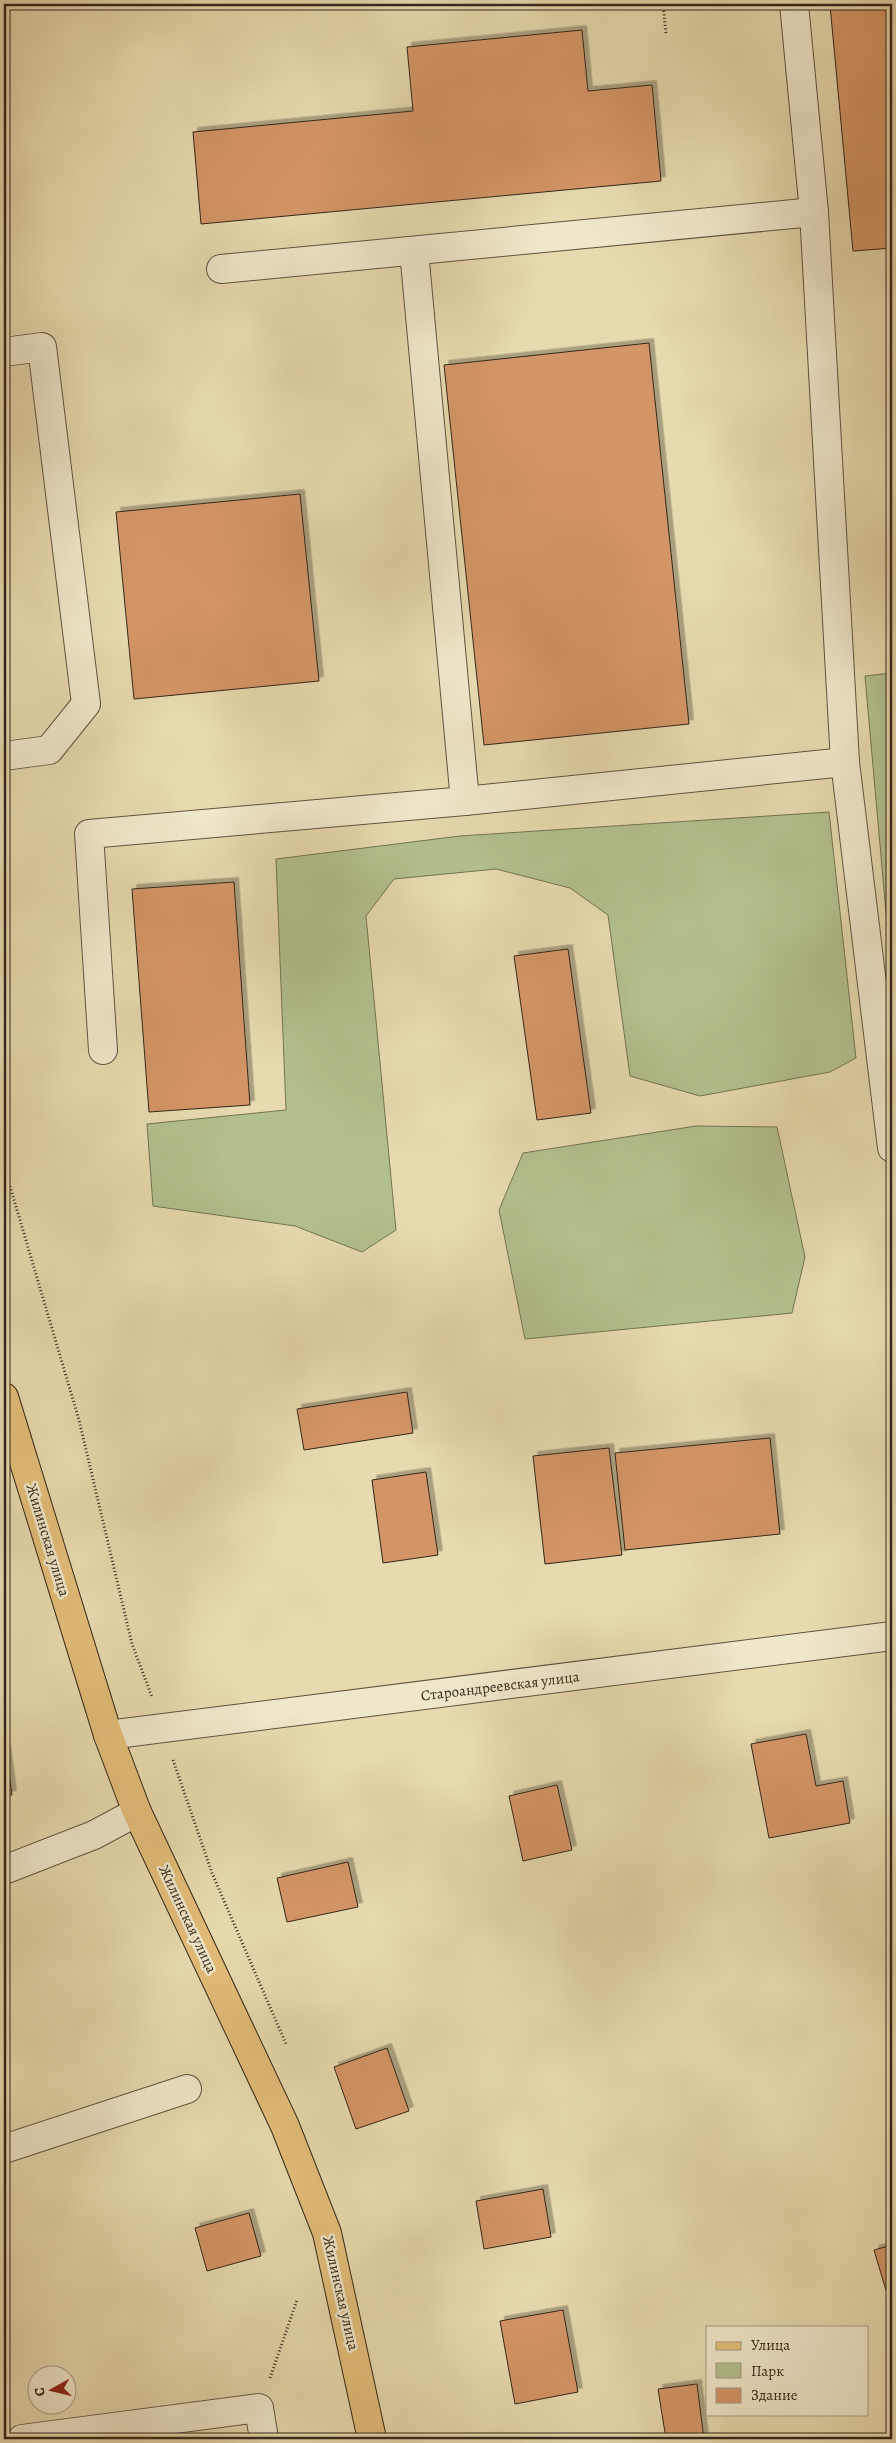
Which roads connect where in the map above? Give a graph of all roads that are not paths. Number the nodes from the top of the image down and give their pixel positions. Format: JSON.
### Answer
{"nodes":[{"id":1,"x":794,"y":4,"type":"edge"},
{"id":2,"x":814,"y":212,"type":"junction"},
{"id":3,"x":414,"y":251,"type":"junction"},
{"id":4,"x":221,"y":269,"type":"dead end"},
{"id":5,"x":4,"y":352,"type":"edge"},
{"id":6,"x":4,"y":756,"type":"edge"},
{"id":7,"x":844,"y":762,"type":"junction"},
{"id":8,"x":465,"y":801,"type":"junction"},
{"id":9,"x":103,"y":1050,"type":"dead end"},
{"id":10,"x":892,"y":1148,"type":"edge"},
{"id":11,"x":4,"y":1396,"type":"edge"},
{"id":12,"x":892,"y":1636,"type":"edge"},
{"id":13,"x":108,"y":1735,"type":"junction"},
{"id":14,"x":137,"y":1812,"type":"junction"},
{"id":15,"x":4,"y":1870,"type":"edge"},
{"id":16,"x":187,"y":2089,"type":"dead end"},
{"id":17,"x":4,"y":2149,"type":"edge"},
{"id":18,"x":22,"y":2439,"type":"edge"},
{"id":19,"x":264,"y":2439,"type":"edge"},
{"id":20,"x":372,"y":2439,"type":"edge"}],
"edges":[{"from":1,"to":2,"type":"street"},
{"from":2,"to":3,"type":"street"},
{"from":2,"to":7,"type":"street"},
{"from":3,"to":4,"type":"street"},
{"from":3,"to":8,"type":"street"},
{"from":5,"to":6,"type":"street"},
{"from":7,"to":8,"type":"street"},
{"from":7,"to":10,"type":"street"},
{"from":8,"to":9,"type":"street"},
{"from":11,"to":13,"type":"main road","name":"Жилинская улица"},
{"from":12,"to":13,"type":"street","name":"Староандреевская улица"},
{"from":13,"to":14,"type":"main road","name":"Жилинская улица"},
{"from":14,"to":15,"type":"street"},
{"from":14,"to":20,"type":"main road","name":"Жилинская улица"},
{"from":16,"to":17,"type":"street"},
{"from":18,"to":19,"type":"street"}]}
